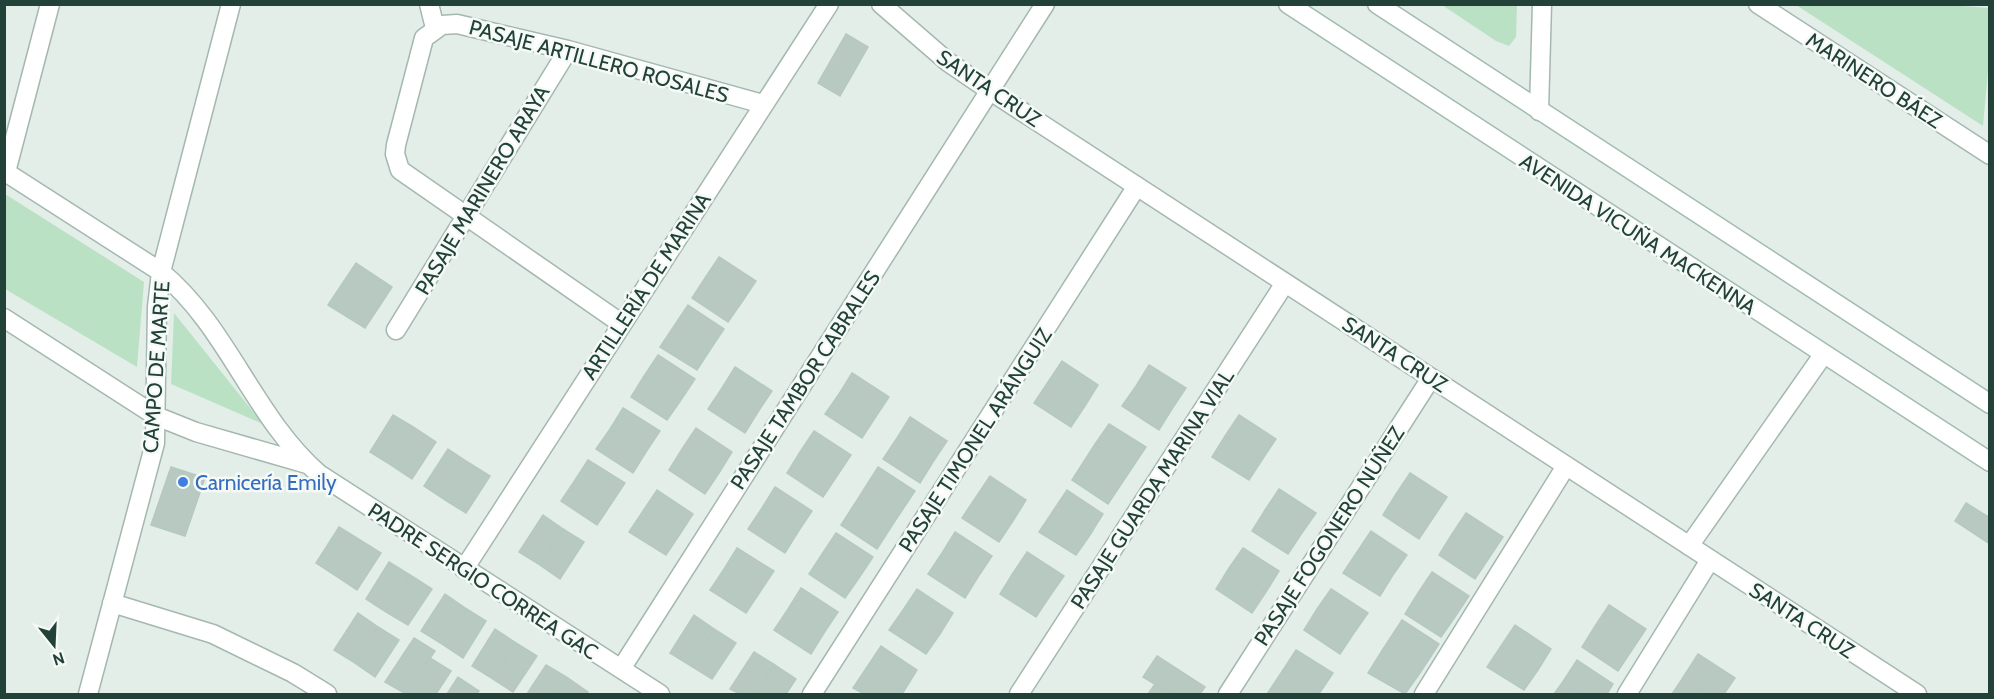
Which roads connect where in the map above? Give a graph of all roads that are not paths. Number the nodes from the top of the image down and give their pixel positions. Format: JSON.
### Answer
{"nodes":[{"id":1,"x":50,"y":4,"type":"edge"},
{"id":2,"x":231,"y":4,"type":"edge"},
{"id":3,"x":429,"y":4,"type":"edge"},
{"id":4,"x":829,"y":4,"type":"edge"},
{"id":5,"x":881,"y":4,"type":"edge"},
{"id":6,"x":1045,"y":4,"type":"edge"},
{"id":7,"x":1288,"y":4,"type":"edge"},
{"id":8,"x":1377,"y":4,"type":"edge"},
{"id":9,"x":1542,"y":4,"type":"edge"},
{"id":10,"x":1758,"y":4,"type":"edge"},
{"id":11,"x":435,"y":28,"type":"junction"},
{"id":12,"x":568,"y":50,"type":"junction"},
{"id":13,"x":990,"y":90,"type":"junction"},
{"id":14,"x":764,"y":104,"type":"junction"},
{"id":15,"x":1539,"y":111,"type":"junction"},
{"id":16,"x":1989,"y":155,"type":"edge"},
{"id":17,"x":5,"y":172,"type":"edge"},
{"id":18,"x":1137,"y":186,"type":"junction"},
{"id":19,"x":466,"y":217,"type":"junction"},
{"id":20,"x":161,"y":272,"type":"junction"},
{"id":21,"x":1286,"y":283,"type":"junction"},
{"id":22,"x":4,"y":318,"type":"edge"},
{"id":23,"x":622,"y":324,"type":"junction"},
{"id":24,"x":396,"y":330,"type":"dead end"},
{"id":25,"x":1823,"y":355,"type":"junction"},
{"id":26,"x":1431,"y":378,"type":"junction"},
{"id":27,"x":1989,"y":404,"type":"edge"},
{"id":28,"x":156,"y":416,"type":"junction"},
{"id":29,"x":1989,"y":462,"type":"edge"},
{"id":30,"x":307,"y":464,"type":"junction"},
{"id":31,"x":1566,"y":465,"type":"junction"},
{"id":32,"x":1689,"y":546,"type":"junction"},
{"id":33,"x":1710,"y":560,"type":"junction"},
{"id":34,"x":464,"y":569,"type":"junction"},
{"id":35,"x":112,"y":603,"type":"junction"},
{"id":36,"x":621,"y":669,"type":"junction"},
{"id":37,"x":88,"y":694,"type":"edge"},
{"id":38,"x":327,"y":694,"type":"edge"},
{"id":39,"x":660,"y":694,"type":"edge"},
{"id":40,"x":812,"y":694,"type":"edge"},
{"id":41,"x":1019,"y":694,"type":"edge"},
{"id":42,"x":1228,"y":694,"type":"edge"},
{"id":43,"x":1424,"y":694,"type":"edge"},
{"id":44,"x":1627,"y":694,"type":"edge"},
{"id":45,"x":1917,"y":694,"type":"edge"}],
"edges":[{"from":1,"to":17,"type":"street"},
{"from":2,"to":20,"type":"street","name":"CAMPO DE MARTE"},
{"from":3,"to":11,"type":"street"},
{"from":4,"to":14,"type":"street","name":"ARTILLERÍA DE MARINA"},
{"from":5,"to":13,"type":"street","name":"SANTA CRUZ"},
{"from":6,"to":13,"type":"street","name":"PASAJE TAMBOR CABRALES"},
{"from":7,"to":25,"type":"street","name":"AVENIDA VICUÑA MACKENNA"},
{"from":8,"to":15,"type":"street"},
{"from":9,"to":15,"type":"street"},
{"from":10,"to":16,"type":"street","name":"MARINERO BÁEZ"},
{"from":11,"to":12,"type":"street","name":"PASAJE ARTILLERO ROSALES"},
{"from":11,"to":19,"type":"street"},
{"from":12,"to":14,"type":"street","name":"PASAJE ARTILLERO ROSALES"},
{"from":12,"to":19,"type":"street","name":"PASAJE MARINERO ARAYA"},
{"from":13,"to":18,"type":"street","name":"SANTA CRUZ"},
{"from":13,"to":36,"type":"street","name":"PASAJE TAMBOR CABRALES"},
{"from":14,"to":23,"type":"street","name":"ARTILLERÍA DE MARINA"},
{"from":15,"to":27,"type":"street"},
{"from":17,"to":20,"type":"street","name":"PADRE SERGIO CORREA GAC"},
{"from":18,"to":21,"type":"street","name":"SANTA CRUZ"},
{"from":18,"to":40,"type":"street","name":"PASAJE TIMONEL ARÁNGUIZ"},
{"from":19,"to":23,"type":"street"},
{"from":19,"to":24,"type":"street","name":"PASAJE MARINERO ARAYA"},
{"from":20,"to":28,"type":"street","name":"CAMPO DE MARTE"},
{"from":20,"to":30,"type":"street","name":"PADRE SERGIO CORREA GAC"},
{"from":21,"to":26,"type":"street","name":"SANTA CRUZ"},
{"from":21,"to":41,"type":"street","name":"PASAJE GUARDA MARINA VIAL"},
{"from":22,"to":28,"type":"street","name":"PADRE SERGIO CORREA GAC"},
{"from":23,"to":34,"type":"street","name":"ARTILLERÍA DE MARINA"},
{"from":25,"to":29,"type":"street","name":"AVENIDA VICUÑA MACKENNA"},
{"from":25,"to":32,"type":"street"},
{"from":26,"to":31,"type":"street","name":"SANTA CRUZ"},
{"from":26,"to":42,"type":"street","name":"PASAJE FOGONERO NÚÑEZ"},
{"from":28,"to":30,"type":"street","name":"PADRE SERGIO CORREA GAC"},
{"from":28,"to":35,"type":"street","name":"CAMPO DE MARTE"},
{"from":30,"to":34,"type":"street","name":"PADRE SERGIO CORREA GAC"},
{"from":31,"to":32,"type":"street","name":"SANTA CRUZ"},
{"from":31,"to":43,"type":"street"},
{"from":32,"to":33,"type":"street","name":"SANTA CRUZ"},
{"from":33,"to":44,"type":"street"},
{"from":33,"to":45,"type":"street","name":"SANTA CRUZ"},
{"from":34,"to":36,"type":"street","name":"PADRE SERGIO CORREA GAC"},
{"from":35,"to":37,"type":"street","name":"CAMPO DE MARTE"},
{"from":35,"to":38,"type":"street"},
{"from":36,"to":39,"type":"street","name":"PADRE SERGIO CORREA GAC"}]}
